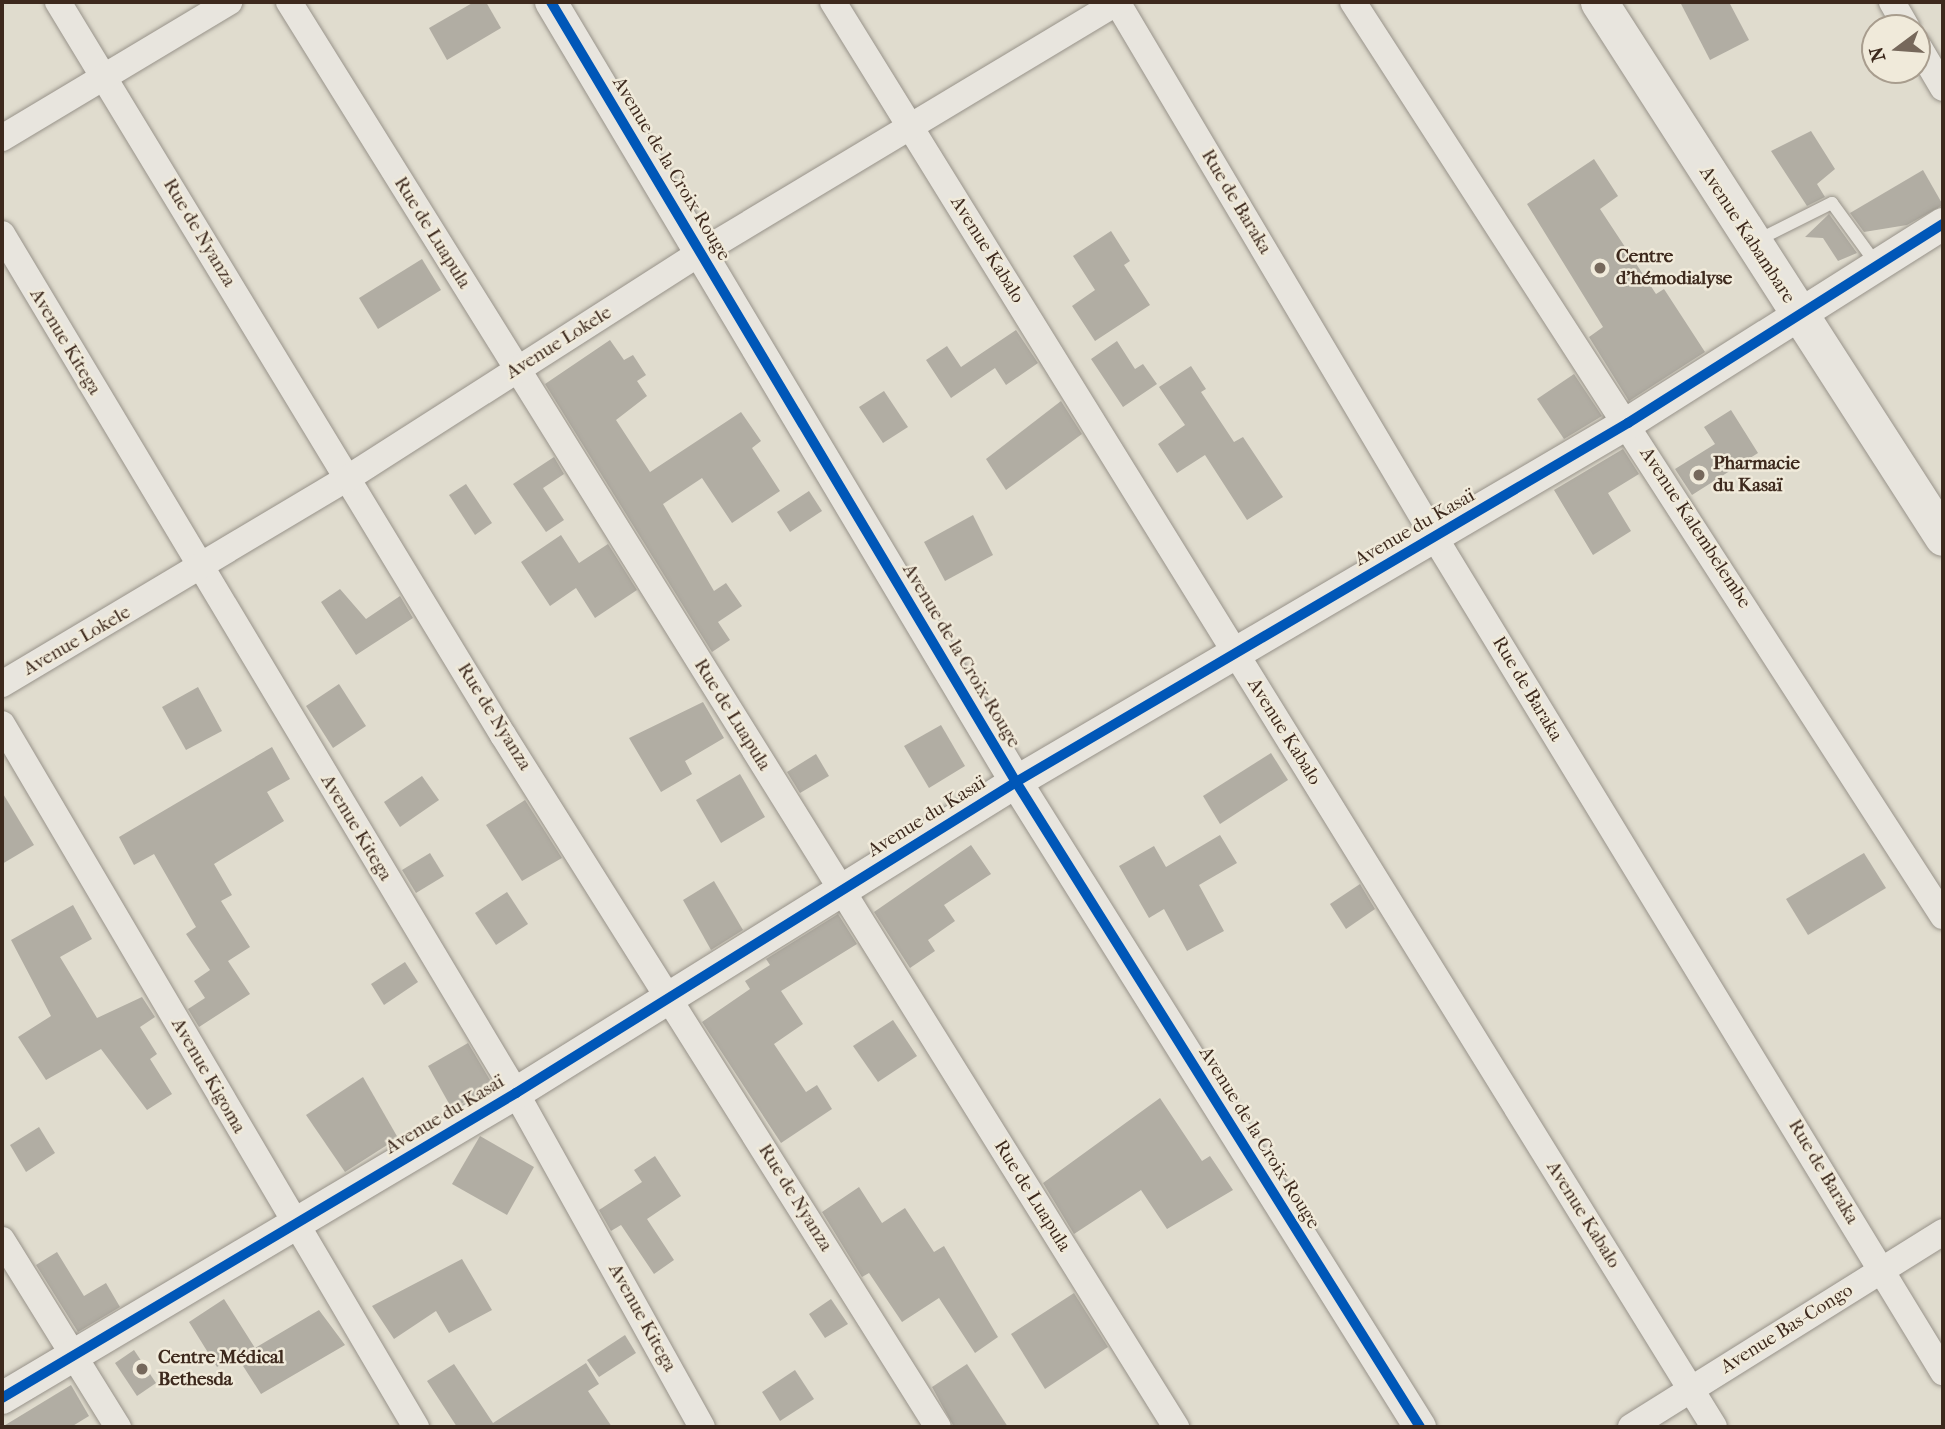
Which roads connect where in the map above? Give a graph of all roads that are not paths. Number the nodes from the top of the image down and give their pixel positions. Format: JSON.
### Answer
{"nodes":[{"id":1,"x":58,"y":2,"type":"edge"},
{"id":2,"x":229,"y":2,"type":"edge"},
{"id":3,"x":289,"y":2,"type":"edge"},
{"id":4,"x":551,"y":2,"type":"edge"},
{"id":5,"x":833,"y":2,"type":"edge"},
{"id":6,"x":1117,"y":2,"type":"edge"},
{"id":7,"x":1353,"y":2,"type":"edge"},
{"id":8,"x":1599,"y":2,"type":"edge"},
{"id":9,"x":1931,"y":68,"type":"edge"},
{"id":10,"x":106,"y":78,"type":"junction"},
{"id":11,"x":1943,"y":88,"type":"edge"},
{"id":12,"x":909,"y":124,"type":"junction"},
{"id":13,"x":2,"y":138,"type":"edge"},
{"id":14,"x":1943,"y":224,"type":"edge"},
{"id":15,"x":2,"y":234,"type":"edge"},
{"id":16,"x":1752,"y":243,"type":"junction"},
{"id":17,"x":700,"y":253,"type":"junction"},
{"id":18,"x":1877,"y":265,"type":"junction"},
{"id":19,"x":1798,"y":314,"type":"junction"},
{"id":20,"x":516,"y":370,"type":"junction"},
{"id":21,"x":1628,"y":424,"type":"junction"},
{"id":22,"x":348,"y":478,"type":"junction"},
{"id":23,"x":1943,"y":537,"type":"edge"},
{"id":24,"x":1435,"y":538,"type":"junction"},
{"id":25,"x":200,"y":569,"type":"junction"},
{"id":26,"x":1234,"y":652,"type":"junction"},
{"id":27,"x":2,"y":684,"type":"edge"},
{"id":28,"x":2,"y":724,"type":"edge"},
{"id":29,"x":1016,"y":782,"type":"junction"},
{"id":30,"x":842,"y":890,"type":"junction"},
{"id":31,"x":1943,"y":916,"type":"edge"},
{"id":32,"x":669,"y":997,"type":"junction"},
{"id":33,"x":516,"y":1093,"type":"junction"},
{"id":34,"x":296,"y":1226,"type":"junction"},
{"id":35,"x":1943,"y":1232,"type":"edge"},
{"id":36,"x":2,"y":1240,"type":"edge"},
{"id":37,"x":1883,"y":1269,"type":"junction"},
{"id":38,"x":72,"y":1356,"type":"junction"},
{"id":39,"x":1943,"y":1373,"type":"edge"},
{"id":40,"x":1691,"y":1390,"type":"junction"},
{"id":41,"x":2,"y":1398,"type":"edge"},
{"id":42,"x":118,"y":1427,"type":"edge"},
{"id":43,"x":416,"y":1427,"type":"edge"},
{"id":44,"x":702,"y":1427,"type":"edge"},
{"id":45,"x":938,"y":1427,"type":"edge"},
{"id":46,"x":1175,"y":1427,"type":"edge"},
{"id":47,"x":1420,"y":1427,"type":"edge"},
{"id":48,"x":1631,"y":1427,"type":"edge"},
{"id":49,"x":1714,"y":1427,"type":"edge"}],
"edges":[{"from":1,"to":10,"type":"street","name":"Rue de Nyanza"},
{"from":2,"to":10,"type":"street"},
{"from":3,"to":20,"type":"street","name":"Rue de Luapula"},
{"from":4,"to":17,"type":"street","name":"Avenue de la Croix Rouge"},
{"from":5,"to":12,"type":"street","name":"Avenue Kabalo"},
{"from":6,"to":12,"type":"street","name":"Avenue Lokele"},
{"from":6,"to":24,"type":"street","name":"Rue de Baraka"},
{"from":7,"to":21,"type":"street","name":"Avenue Kalembelembe"},
{"from":8,"to":16,"type":"main road","name":"Avenue Kabambare"},
{"from":9,"to":11,"type":"street"},
{"from":10,"to":13,"type":"street"},
{"from":10,"to":22,"type":"street","name":"Rue de Nyanza"},
{"from":12,"to":17,"type":"street","name":"Avenue Lokele"},
{"from":12,"to":26,"type":"street","name":"Avenue Kabalo"},
{"from":14,"to":18,"type":"street","name":"Avenue du Kasaï"},
{"from":15,"to":25,"type":"street","name":"Avenue Kitega"},
{"from":16,"to":18,"type":"lane"},
{"from":16,"to":19,"type":"main road","name":"Avenue Kabambare"},
{"from":17,"to":20,"type":"street","name":"Avenue Lokele"},
{"from":17,"to":29,"type":"street","name":"Avenue de la Croix Rouge"},
{"from":18,"to":19,"type":"street","name":"Avenue du Kasaï"},
{"from":19,"to":21,"type":"street","name":"Avenue du Kasaï"},
{"from":19,"to":23,"type":"main road","name":"Avenue Kabambare"},
{"from":20,"to":22,"type":"street","name":"Avenue Lokele"},
{"from":20,"to":30,"type":"street","name":"Rue de Luapula"},
{"from":21,"to":24,"type":"street","name":"Avenue du Kasaï"},
{"from":21,"to":31,"type":"street","name":"Avenue Kalembelembe"},
{"from":22,"to":25,"type":"street","name":"Avenue Lokele"},
{"from":22,"to":32,"type":"street","name":"Rue de Nyanza"},
{"from":24,"to":26,"type":"street","name":"Avenue du Kasaï"},
{"from":24,"to":37,"type":"street","name":"Rue de Baraka"},
{"from":25,"to":27,"type":"street","name":"Avenue Lokele"},
{"from":25,"to":33,"type":"street","name":"Avenue Kitega"},
{"from":26,"to":29,"type":"street","name":"Avenue du Kasaï"},
{"from":26,"to":40,"type":"street","name":"Avenue Kabalo"},
{"from":28,"to":34,"type":"street","name":"Avenue Kigoma"},
{"from":29,"to":30,"type":"street","name":"Avenue du Kasaï"},
{"from":29,"to":47,"type":"street","name":"Avenue de la Croix Rouge"},
{"from":30,"to":32,"type":"street","name":"Avenue du Kasaï"},
{"from":30,"to":46,"type":"street","name":"Rue de Luapula"},
{"from":32,"to":33,"type":"street","name":"Avenue du Kasaï"},
{"from":32,"to":45,"type":"street","name":"Rue de Nyanza"},
{"from":33,"to":34,"type":"street","name":"Avenue du Kasaï"},
{"from":33,"to":44,"type":"street","name":"Avenue Kitega"},
{"from":34,"to":38,"type":"street","name":"Avenue du Kasaï"},
{"from":34,"to":43,"type":"street","name":"Avenue Kigoma"},
{"from":35,"to":37,"type":"street","name":"Avenue Bas-Congo"},
{"from":36,"to":38,"type":"street"},
{"from":37,"to":39,"type":"street","name":"Rue de Baraka"},
{"from":37,"to":40,"type":"street","name":"Avenue Bas-Congo"},
{"from":38,"to":41,"type":"street","name":"Avenue du Kasaï"},
{"from":38,"to":42,"type":"street"},
{"from":40,"to":48,"type":"street","name":"Avenue Bas-Congo"},
{"from":40,"to":49,"type":"street","name":"Avenue Kabalo"}]}
